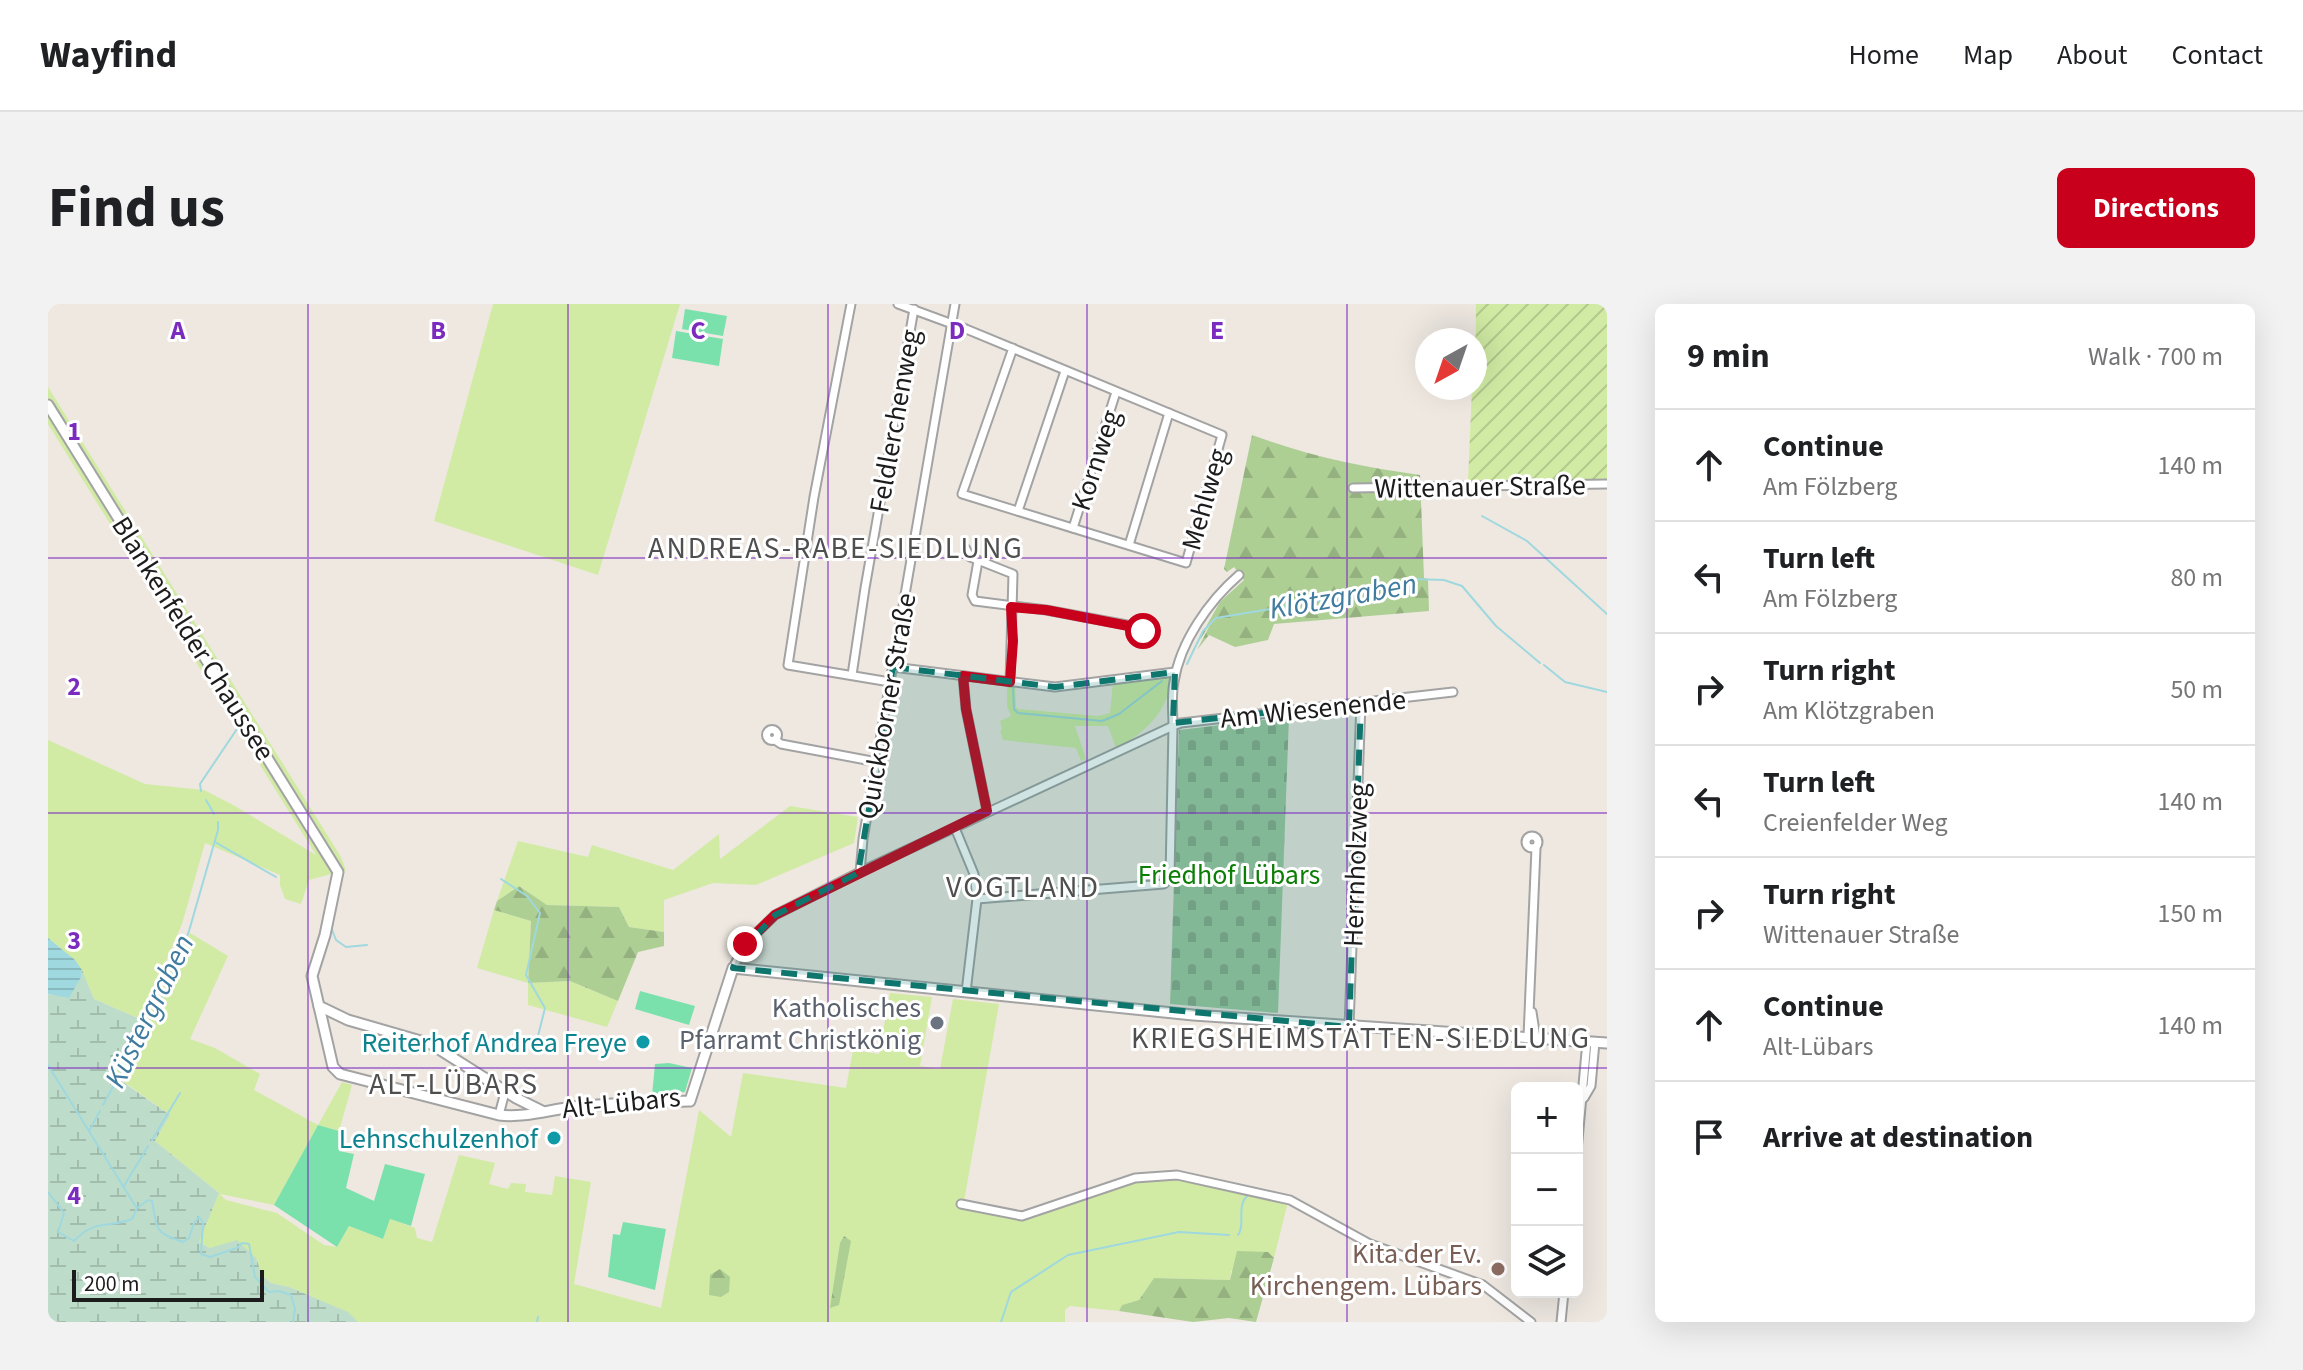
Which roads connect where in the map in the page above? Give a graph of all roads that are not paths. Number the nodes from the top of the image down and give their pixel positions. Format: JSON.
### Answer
{"nodes":[{"id":1,"x":851,"y":304,"type":"edge"},
{"id":2,"x":898,"y":304,"type":"edge"},
{"id":3,"x":955,"y":304,"type":"edge"},
{"id":4,"x":914,"y":309,"type":"junction"},
{"id":5,"x":953,"y":324,"type":"junction"},
{"id":6,"x":1013,"y":348,"type":"junction"},
{"id":7,"x":1065,"y":371,"type":"junction"},
{"id":8,"x":1116,"y":392,"type":"junction"},
{"id":9,"x":48,"y":405,"type":"edge"},
{"id":10,"x":1169,"y":413,"type":"junction"},
{"id":11,"x":1607,"y":484,"type":"edge"},
{"id":12,"x":1353,"y":488,"type":"dead end"},
{"id":13,"x":1018,"y":511,"type":"junction"},
{"id":14,"x":1073,"y":528,"type":"junction"},
{"id":15,"x":1129,"y":545,"type":"junction"},
{"id":16,"x":966,"y":549,"type":"dead end"},
{"id":17,"x":978,"y":561,"type":"junction"},
{"id":18,"x":1239,"y":575,"type":"dead end"},
{"id":19,"x":1011,"y":607,"type":"junction"},
{"id":20,"x":1133,"y":627,"type":"dead end"},
{"id":21,"x":893,"y":667,"type":"junction"},
{"id":22,"x":1175,"y":672,"type":"junction"},
{"id":23,"x":852,"y":675,"type":"junction"},
{"id":24,"x":963,"y":676,"type":"junction"},
{"id":25,"x":890,"y":682,"type":"junction"},
{"id":26,"x":1010,"y":682,"type":"junction"},
{"id":27,"x":1453,"y":692,"type":"dead end"},
{"id":28,"x":1361,"y":702,"type":"junction"},
{"id":29,"x":1173,"y":726,"type":"junction"},
{"id":30,"x":775,"y":740,"type":"dead end"},
{"id":31,"x":877,"y":762,"type":"junction"},
{"id":32,"x":987,"y":811,"type":"junction"},
{"id":33,"x":955,"y":828,"type":"junction"},
{"id":34,"x":1536,"y":848,"type":"dead end"},
{"id":35,"x":338,"y":872,"type":"joint"},
{"id":36,"x":860,"y":872,"type":"junction"},
{"id":37,"x":977,"y":899,"type":"junction"},
{"id":38,"x":733,"y":968,"type":"junction"},
{"id":39,"x":966,"y":992,"type":"junction"},
{"id":40,"x":319,"y":1006,"type":"junction"},
{"id":41,"x":1349,"y":1027,"type":"junction"},
{"id":42,"x":1532,"y":1038,"type":"junction"},
{"id":43,"x":1591,"y":1042,"type":"junction"},
{"id":44,"x":1607,"y":1043,"type":"edge"},
{"id":45,"x":505,"y":1092,"type":"junction"},
{"id":46,"x":1583,"y":1099,"type":"edge"},
{"id":47,"x":542,"y":1111,"type":"junction"},
{"id":48,"x":499,"y":1115,"type":"junction"},
{"id":49,"x":961,"y":1204,"type":"dead end"},
{"id":50,"x":1563,"y":1298,"type":"edge"},
{"id":51,"x":1531,"y":1322,"type":"edge"},
{"id":52,"x":1561,"y":1322,"type":"edge"}],
"edges":[{"from":1,"to":23,"type":"street"},
{"from":2,"to":4,"type":"street"},
{"from":3,"to":5,"type":"street","name":"Quickborner Straße"},
{"from":4,"to":5,"type":"street"},
{"from":4,"to":23,"type":"street","name":"Feldlerchenweg"},
{"from":5,"to":6,"type":"street"},
{"from":5,"to":21,"type":"street","name":"Quickborner Straße"},
{"from":6,"to":7,"type":"street"},
{"from":6,"to":13,"type":"street"},
{"from":7,"to":8,"type":"street"},
{"from":7,"to":13,"type":"street"},
{"from":8,"to":10,"type":"street"},
{"from":8,"to":14,"type":"street","name":"Kornweg"},
{"from":9,"to":35,"type":"street","name":"Blankenfelder Chaussee"},
{"from":10,"to":15,"type":"street"},
{"from":10,"to":15,"type":"street","name":"Mehlweg"},
{"from":11,"to":12,"type":"street","name":"Wittenauer Straße"},
{"from":13,"to":14,"type":"street"},
{"from":14,"to":15,"type":"street"},
{"from":16,"to":17,"type":"street"},
{"from":17,"to":19,"type":"street"},
{"from":17,"to":19,"type":"street"},
{"from":18,"to":22,"type":"street"},
{"from":19,"to":20,"type":"street"},
{"from":19,"to":26,"type":"street"},
{"from":21,"to":24,"type":"street"},
{"from":21,"to":25,"type":"street","name":"Quickborner Straße"},
{"from":22,"to":26,"type":"street"},
{"from":22,"to":29,"type":"street"},
{"from":23,"to":25,"type":"street"},
{"from":24,"to":26,"type":"street"},
{"from":24,"to":32,"type":"street"},
{"from":25,"to":31,"type":"street","name":"Quickborner Straße"},
{"from":27,"to":28,"type":"street","name":"Am Wiesenende"},
{"from":28,"to":29,"type":"street","name":"Am Wiesenende"},
{"from":28,"to":41,"type":"street","name":"Herrnholzweg"},
{"from":29,"to":32,"type":"street"},
{"from":29,"to":37,"type":"street"},
{"from":30,"to":31,"type":"street"},
{"from":31,"to":36,"type":"street","name":"Quickborner Straße"},
{"from":32,"to":33,"type":"street"},
{"from":33,"to":36,"type":"street"},
{"from":33,"to":37,"type":"street"},
{"from":34,"to":42,"type":"street"},
{"from":35,"to":40,"type":"street","name":"Alt-Lübars"},
{"from":36,"to":38,"type":"street","name":"Alt-Lübars"},
{"from":37,"to":39,"type":"street"},
{"from":38,"to":39,"type":"street"},
{"from":38,"to":47,"type":"street","name":"Alt-Lübars"},
{"from":39,"to":41,"type":"street"},
{"from":40,"to":45,"type":"street","name":"Alt-Lübars"},
{"from":40,"to":48,"type":"street","name":"Alt-Lübars"},
{"from":41,"to":42,"type":"street"},
{"from":42,"to":43,"type":"street"},
{"from":43,"to":44,"type":"street"},
{"from":43,"to":46,"type":"street"},
{"from":45,"to":47,"type":"street","name":"Alt-Lübars"},
{"from":45,"to":48,"type":"street"},
{"from":47,"to":48,"type":"street","name":"Alt-Lübars"},
{"from":49,"to":51,"type":"street"},
{"from":50,"to":52,"type":"street"}]}
